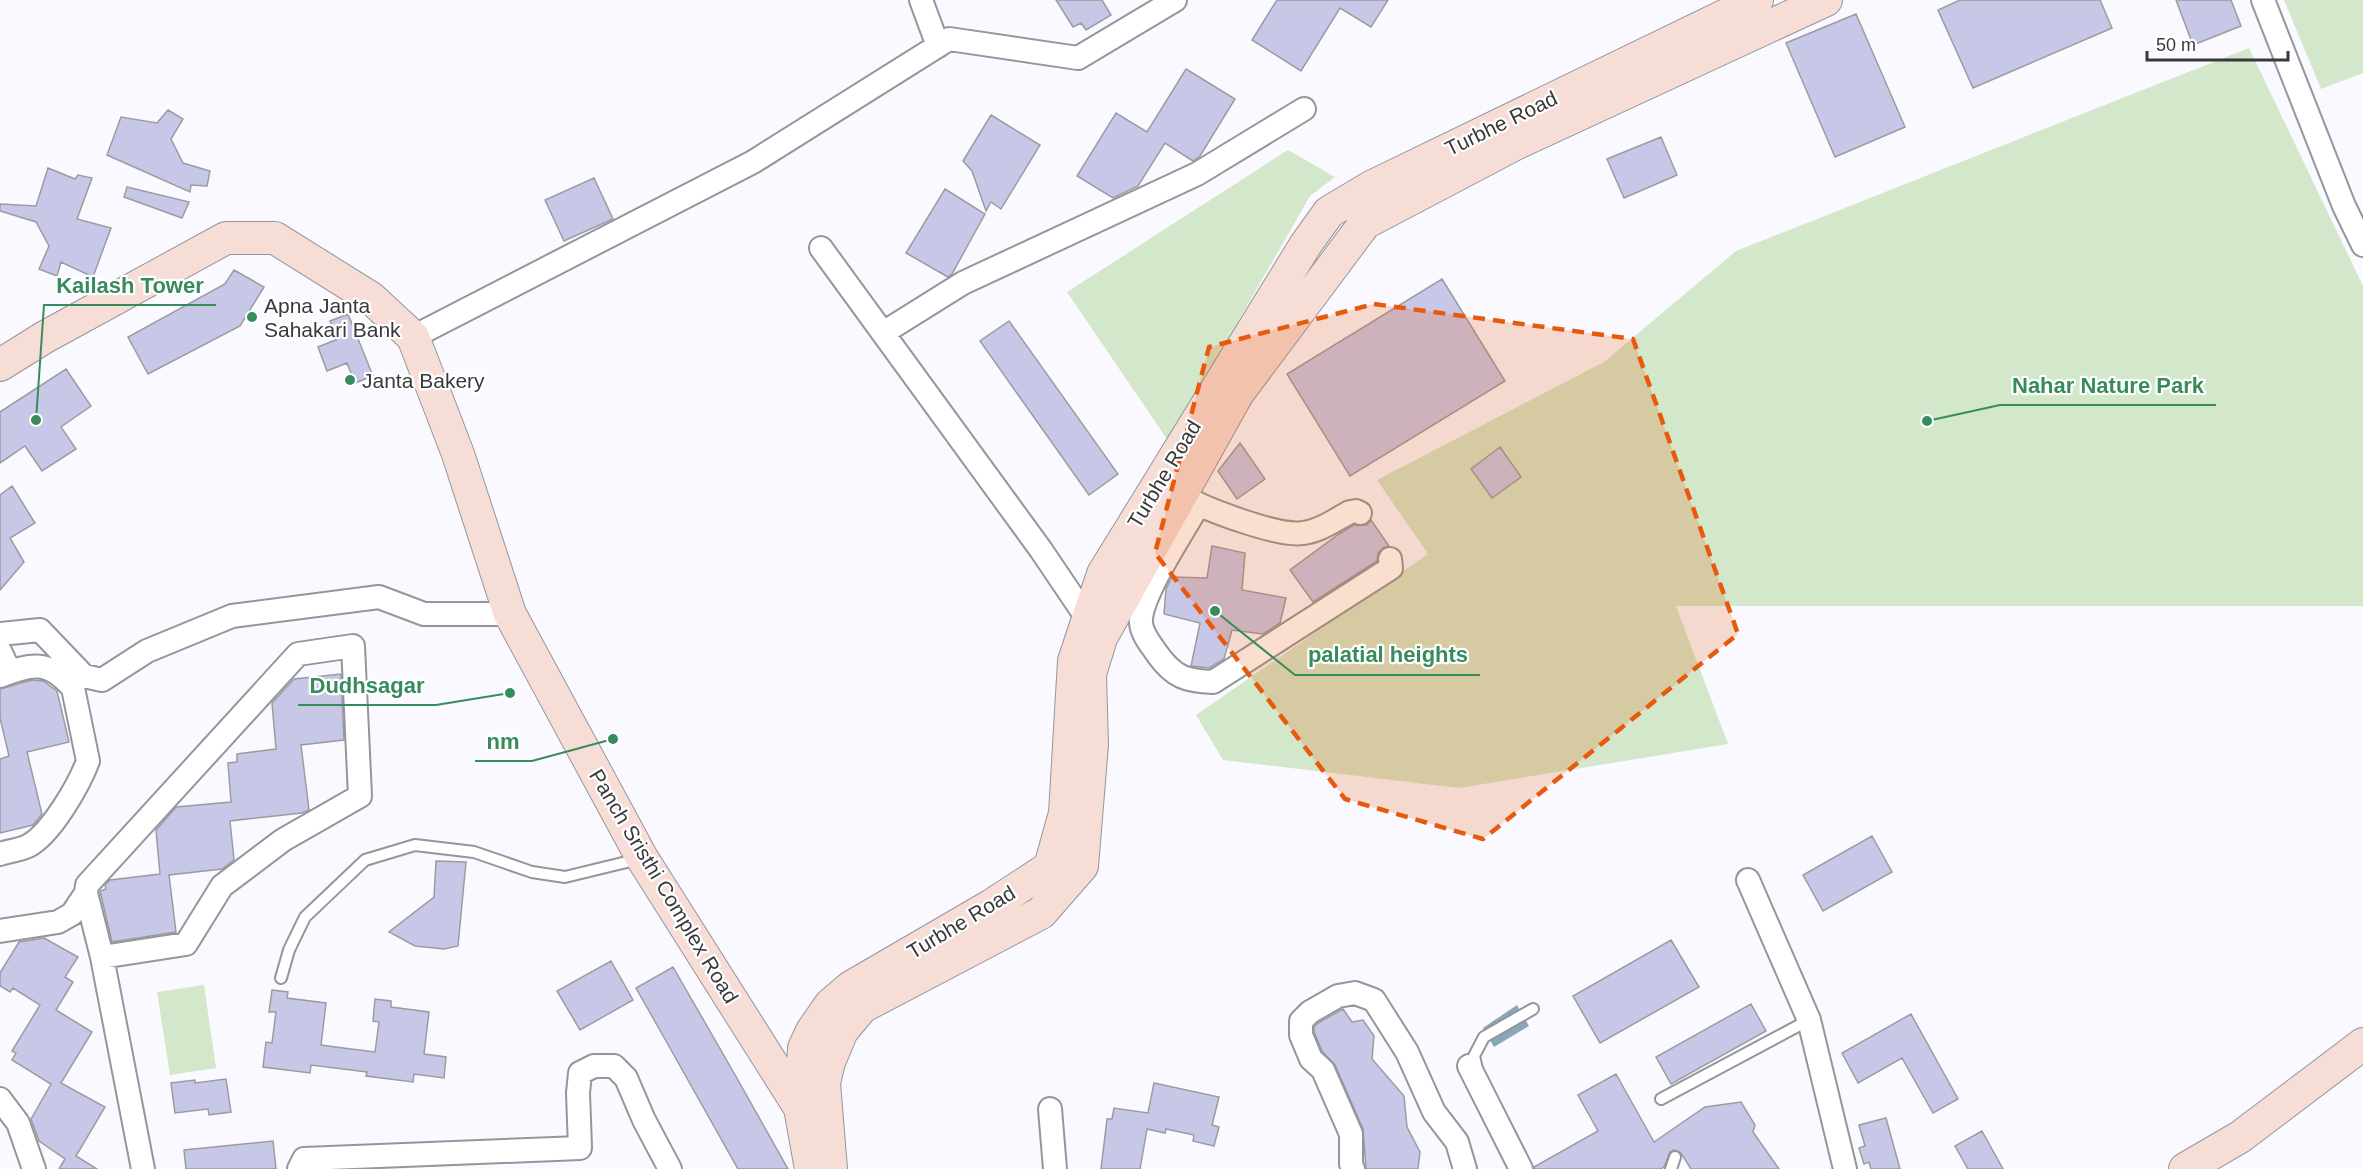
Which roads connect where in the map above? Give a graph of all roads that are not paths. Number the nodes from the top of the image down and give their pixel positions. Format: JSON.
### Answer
{"nodes":[{"id":1,"x":921,"y":0,"type":"edge"},
{"id":2,"x":1757,"y":0,"type":"edge"},
{"id":3,"x":1826,"y":0,"type":"edge"},
{"id":4,"x":2263,"y":0,"type":"edge"},
{"id":5,"x":1171,"y":1,"type":"edge"},
{"id":6,"x":938,"y":46,"type":"junction"},
{"id":7,"x":1304,"y":109,"type":"dead end"},
{"id":8,"x":1329,"y":212,"type":"junction"},
{"id":9,"x":1356,"y":234,"type":"junction"},
{"id":10,"x":2363,"y":245,"type":"edge"},
{"id":11,"x":821,"y":248,"type":"dead end"},
{"id":12,"x":883,"y":333,"type":"junction"},
{"id":13,"x":413,"y":338,"type":"junction"},
{"id":14,"x":0,"y":365,"type":"edge"},
{"id":15,"x":1228,"y":390,"type":"junction"},
{"id":16,"x":1180,"y":493,"type":"junction"},
{"id":17,"x":1360,"y":513,"type":"dead end"},
{"id":18,"x":1390,"y":560,"type":"dead end"},
{"id":19,"x":510,"y":614,"type":"junction"},
{"id":20,"x":1095,"y":629,"type":"junction"},
{"id":21,"x":0,"y":634,"type":"edge"},
{"id":22,"x":0,"y":651,"type":"edge"},
{"id":23,"x":5,"y":674,"type":"edge"},
{"id":24,"x":0,"y":854,"type":"edge"},
{"id":25,"x":642,"y":858,"type":"junction"},
{"id":26,"x":1748,"y":880,"type":"dead end"},
{"id":27,"x":1029,"y":882,"type":"junction"},
{"id":28,"x":87,"y":889,"type":"junction"},
{"id":29,"x":1050,"y":903,"type":"junction"},
{"id":30,"x":0,"y":932,"type":"edge"},
{"id":31,"x":102,"y":957,"type":"junction"},
{"id":32,"x":281,"y":978,"type":"dead end"},
{"id":33,"x":1533,"y":1009,"type":"dead end"},
{"id":34,"x":1809,"y":1020,"type":"junction"},
{"id":35,"x":2363,"y":1044,"type":"edge"},
{"id":36,"x":1469,"y":1066,"type":"dead end"},
{"id":37,"x":2363,"y":1069,"type":"edge"},
{"id":38,"x":0,"y":1099,"type":"edge"},
{"id":39,"x":1661,"y":1099,"type":"dead end"},
{"id":40,"x":800,"y":1108,"type":"junction"},
{"id":41,"x":1050,"y":1109,"type":"dead end"},
{"id":42,"x":827,"y":1126,"type":"junction"},
{"id":43,"x":2240,"y":1153,"type":"edge"},
{"id":44,"x":1675,"y":1157,"type":"dead end"},
{"id":45,"x":34,"y":1169,"type":"edge"},
{"id":46,"x":142,"y":1169,"type":"edge"},
{"id":47,"x":298,"y":1169,"type":"edge"},
{"id":48,"x":670,"y":1169,"type":"edge"},
{"id":49,"x":811,"y":1169,"type":"edge"},
{"id":50,"x":831,"y":1169,"type":"edge"},
{"id":51,"x":1055,"y":1169,"type":"edge"},
{"id":52,"x":1353,"y":1169,"type":"edge"},
{"id":53,"x":1465,"y":1169,"type":"edge"},
{"id":54,"x":1521,"y":1169,"type":"edge"},
{"id":55,"x":1527,"y":1169,"type":"edge"},
{"id":56,"x":1671,"y":1169,"type":"edge"},
{"id":57,"x":1845,"y":1169,"type":"edge"},
{"id":58,"x":2185,"y":1169,"type":"edge"}],
"edges":[{"from":1,"to":6,"type":"street"},
{"from":2,"to":8,"type":"street","name":"Turbhe Road"},
{"from":3,"to":9,"type":"street"},
{"from":4,"to":10,"type":"street"},
{"from":5,"to":6,"type":"street"},
{"from":6,"to":13,"type":"street"},
{"from":7,"to":12,"type":"street"},
{"from":8,"to":9,"type":"street"},
{"from":8,"to":15,"type":"street","name":"Turbhe Road"},
{"from":9,"to":15,"type":"street"},
{"from":11,"to":12,"type":"street"},
{"from":12,"to":20,"type":"street"},
{"from":13,"to":14,"type":"street","name":"Panch Sristhi Complex Road"},
{"from":13,"to":19,"type":"street","name":"Panch Sristhi Complex Road"},
{"from":15,"to":16,"type":"street","name":"Turbhe Road"},
{"from":16,"to":17,"type":"street"},
{"from":16,"to":18,"type":"street"},
{"from":16,"to":20,"type":"street","name":"Turbhe Road"},
{"from":19,"to":21,"type":"street"},
{"from":19,"to":25,"type":"street","name":"Panch Sristhi Complex Road"},
{"from":20,"to":27,"type":"street","name":"Turbhe Road"},
{"from":20,"to":29,"type":"street"},
{"from":22,"to":23,"type":"street"},
{"from":23,"to":24,"type":"street"},
{"from":25,"to":32,"type":"lane"},
{"from":25,"to":40,"type":"street","name":"Panch Sristhi Complex Road"},
{"from":26,"to":34,"type":"street"},
{"from":27,"to":29,"type":"street"},
{"from":27,"to":40,"type":"street","name":"Turbhe Road"},
{"from":28,"to":30,"type":"street"},
{"from":28,"to":31,"type":"street"},
{"from":28,"to":31,"type":"street"},
{"from":29,"to":42,"type":"street"},
{"from":31,"to":46,"type":"street"},
{"from":33,"to":55,"type":"lane"},
{"from":34,"to":39,"type":"lane"},
{"from":34,"to":57,"type":"street"},
{"from":35,"to":43,"type":"street"},
{"from":36,"to":54,"type":"street"},
{"from":37,"to":43,"type":"street"},
{"from":38,"to":45,"type":"street"},
{"from":40,"to":42,"type":"street","name":"Panch Sristhi Complex Road"},
{"from":40,"to":49,"type":"street"},
{"from":41,"to":51,"type":"street"},
{"from":42,"to":50,"type":"street"},
{"from":43,"to":58,"type":"street"},
{"from":44,"to":56,"type":"lane"},
{"from":47,"to":48,"type":"street"},
{"from":52,"to":53,"type":"street"}]}
